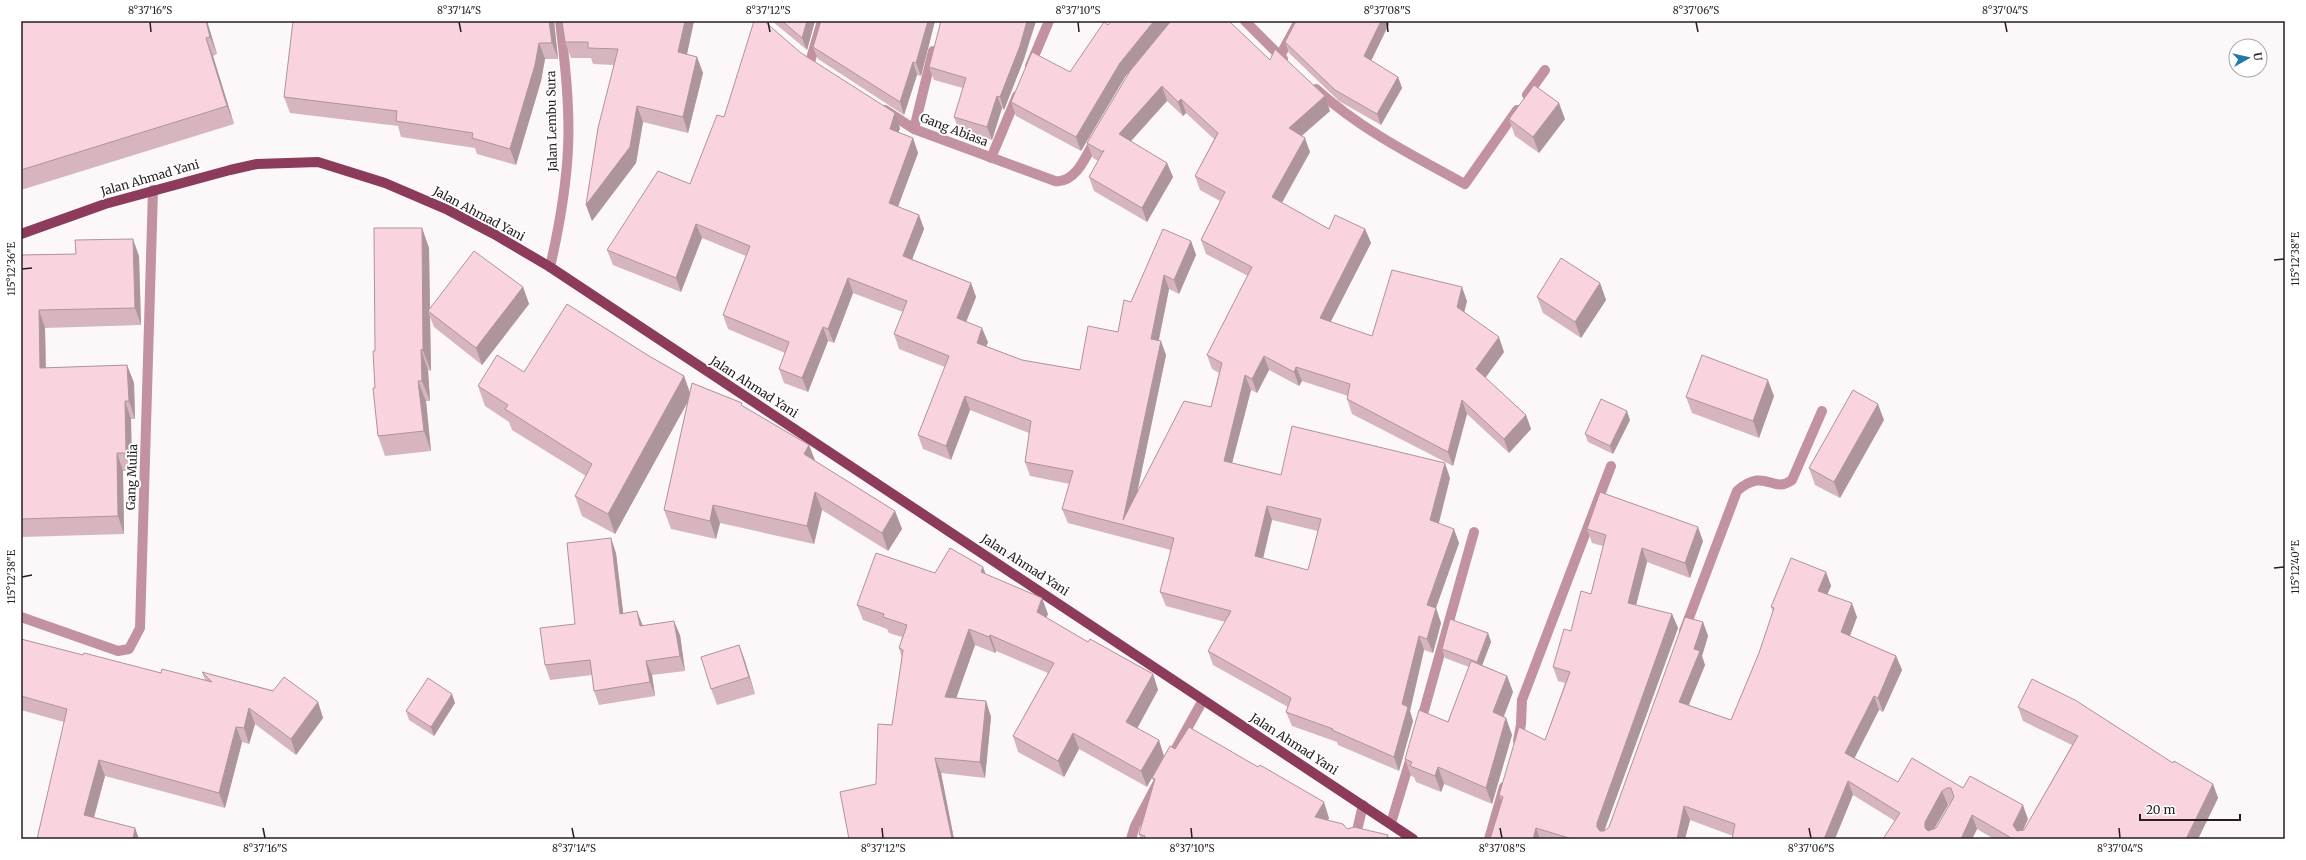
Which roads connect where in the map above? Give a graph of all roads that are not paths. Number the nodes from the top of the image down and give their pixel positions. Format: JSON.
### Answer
{"nodes":[{"id":1,"x":560,"y":21,"type":"edge"},
{"id":2,"x":822,"y":21,"type":"edge"},
{"id":3,"x":1049,"y":21,"type":"edge"},
{"id":4,"x":1245,"y":21,"type":"edge"},
{"id":5,"x":1299,"y":21,"type":"edge"},
{"id":6,"x":935,"y":44,"type":"edge"},
{"id":7,"x":798,"y":52,"type":"edge"},
{"id":8,"x":1280,"y":56,"type":"junction"},
{"id":9,"x":1291,"y":66,"type":"edge"},
{"id":10,"x":1545,"y":70,"type":"dead end"},
{"id":11,"x":1307,"y":81,"type":"edge"},
{"id":12,"x":875,"y":104,"type":"edge"},
{"id":13,"x":1103,"y":127,"type":"edge"},
{"id":14,"x":914,"y":129,"type":"junction"},
{"id":15,"x":991,"y":158,"type":"junction"},
{"id":16,"x":153,"y":190,"type":"junction"},
{"id":17,"x":21,"y":234,"type":"edge"},
{"id":18,"x":550,"y":268,"type":"junction"},
{"id":19,"x":1822,"y":411,"type":"dead end"},
{"id":20,"x":1611,"y":466,"type":"dead end"},
{"id":21,"x":1474,"y":532,"type":"dead end"},
{"id":22,"x":21,"y":617,"type":"edge"},
{"id":23,"x":1679,"y":643,"type":"edge"},
{"id":24,"x":1203,"y":700,"type":"junction"},
{"id":25,"x":1516,"y":748,"type":"edge"},
{"id":26,"x":1169,"y":761,"type":"edge"},
{"id":27,"x":1162,"y":775,"type":"edge"},
{"id":28,"x":1507,"y":778,"type":"edge"},
{"id":29,"x":1363,"y":805,"type":"junction"},
{"id":30,"x":1391,"y":823,"type":"junction"},
{"id":31,"x":1131,"y":839,"type":"edge"},
{"id":32,"x":1355,"y":839,"type":"edge"},
{"id":33,"x":1413,"y":839,"type":"edge"},
{"id":34,"x":1489,"y":839,"type":"edge"}],
"edges":[{"from":1,"to":18,"type":"street","name":"Jalan Lembu Sura"},
{"from":2,"to":7,"type":"street"},
{"from":3,"to":15,"type":"street"},
{"from":4,"to":8,"type":"street"},
{"from":5,"to":8,"type":"street"},
{"from":6,"to":14,"type":"street"},
{"from":8,"to":9,"type":"street"},
{"from":10,"to":11,"type":"street"},
{"from":12,"to":14,"type":"street","name":"Gang Abiasa"},
{"from":13,"to":15,"type":"street","name":"Gang Abiasa"},
{"from":14,"to":15,"type":"street","name":"Gang Abiasa"},
{"from":16,"to":17,"type":"main road","name":"Jalan Ahmad Yani"},
{"from":16,"to":18,"type":"main road","name":"Jalan Ahmad Yani"},
{"from":16,"to":22,"type":"street","name":"Gang Mulia"},
{"from":18,"to":24,"type":"main road","name":"Jalan Ahmad Yani"},
{"from":19,"to":23,"type":"street"},
{"from":20,"to":25,"type":"street"},
{"from":21,"to":30,"type":"street"},
{"from":24,"to":26,"type":"street"},
{"from":24,"to":29,"type":"main road","name":"Jalan Ahmad Yani"},
{"from":27,"to":31,"type":"street"},
{"from":28,"to":34,"type":"street"},
{"from":29,"to":30,"type":"main road","name":"Jalan Ahmad Yani"},
{"from":29,"to":32,"type":"street"},
{"from":30,"to":33,"type":"main road","name":"Jalan Ahmad Yani"}]}
